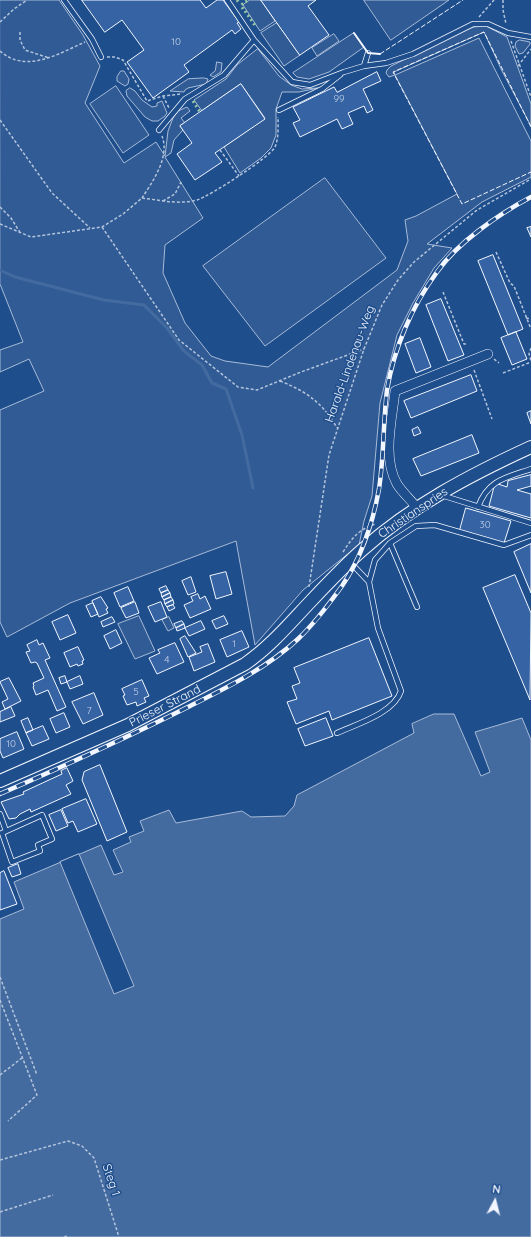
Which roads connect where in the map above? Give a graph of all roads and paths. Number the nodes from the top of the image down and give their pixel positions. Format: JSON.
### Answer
{"nodes":[{"id":1,"x":28,"y":0,"type":"edge"},
{"id":2,"x":64,"y":0,"type":"edge"},
{"id":3,"x":226,"y":0,"type":"edge"},
{"id":4,"x":494,"y":0,"type":"edge"},
{"id":5,"x":503,"y":0,"type":"edge"},
{"id":6,"x":0,"y":22,"type":"edge"},
{"id":7,"x":473,"y":24,"type":"junction"},
{"id":8,"x":20,"y":32,"type":"dead end"},
{"id":9,"x":508,"y":33,"type":"junction"},
{"id":10,"x":531,"y":37,"type":"edge"},
{"id":11,"x":92,"y":39,"type":"junction"},
{"id":12,"x":254,"y":40,"type":"junction"},
{"id":13,"x":531,"y":49,"type":"edge"},
{"id":14,"x":0,"y":51,"type":"edge"},
{"id":15,"x":368,"y":53,"type":"dead end"},
{"id":16,"x":101,"y":57,"type":"joint"},
{"id":17,"x":49,"y":58,"type":"junction"},
{"id":18,"x":364,"y":66,"type":"junction"},
{"id":19,"x":518,"y":66,"type":"junction"},
{"id":20,"x":344,"y":72,"type":"junction"},
{"id":21,"x":178,"y":94,"type":"dead end"},
{"id":22,"x":163,"y":96,"type":"junction"},
{"id":23,"x":531,"y":97,"type":"edge"},
{"id":24,"x":279,"y":110,"type":"joint"},
{"id":25,"x":172,"y":113,"type":"junction"},
{"id":26,"x":0,"y":120,"type":"edge"},
{"id":27,"x":159,"y":130,"type":"joint"},
{"id":28,"x":220,"y":150,"type":"dead end"},
{"id":29,"x":239,"y":176,"type":"junction"},
{"id":30,"x":531,"y":180,"type":"edge"},
{"id":31,"x":181,"y":182,"type":"dead end"},
{"id":32,"x":142,"y":198,"type":"junction"},
{"id":33,"x":163,"y":201,"type":"junction"},
{"id":34,"x":0,"y":207,"type":"edge"},
{"id":35,"x":0,"y":224,"type":"edge"},
{"id":36,"x":102,"y":227,"type":"junction"},
{"id":37,"x":90,"y":228,"type":"junction"},
{"id":38,"x":21,"y":234,"type":"junction"},
{"id":39,"x":496,"y":252,"type":"dead end"},
{"id":40,"x":443,"y":292,"type":"dead end"},
{"id":41,"x":526,"y":318,"type":"junction"},
{"id":42,"x":531,"y":319,"type":"edge"},
{"id":43,"x":531,"y":329,"type":"edge"},
{"id":44,"x":467,"y":344,"type":"dead end"},
{"id":45,"x":531,"y":348,"type":"edge"},
{"id":46,"x":364,"y":349,"type":"junction"},
{"id":47,"x":488,"y":354,"type":"dead end"},
{"id":48,"x":531,"y":362,"type":"edge"},
{"id":49,"x":474,"y":370,"type":"dead end"},
{"id":50,"x":503,"y":373,"type":"dead end"},
{"id":51,"x":280,"y":381,"type":"junction"},
{"id":52,"x":492,"y":419,"type":"dead end"},
{"id":53,"x":337,"y":428,"type":"junction"},
{"id":54,"x":531,"y":447,"type":"edge"},
{"id":55,"x":531,"y":469,"type":"edge"},
{"id":56,"x":437,"y":494,"type":"junction"},
{"id":57,"x":478,"y":507,"type":"junction"},
{"id":58,"x":417,"y":508,"type":"junction"},
{"id":59,"x":531,"y":523,"type":"edge"},
{"id":60,"x":531,"y":535,"type":"edge"},
{"id":61,"x":390,"y":543,"type":"junction"},
{"id":62,"x":350,"y":561,"type":"junction"},
{"id":63,"x":369,"y":582,"type":"junction"},
{"id":64,"x":311,"y":601,"type":"junction"},
{"id":65,"x":417,"y":607,"type":"dead end"},
{"id":66,"x":337,"y":733,"type":"dead end"},
{"id":67,"x":0,"y":781,"type":"edge"},
{"id":68,"x":0,"y":814,"type":"edge"},
{"id":69,"x":6,"y":831,"type":"junction"},
{"id":70,"x":0,"y":977,"type":"edge"},
{"id":71,"x":0,"y":1000,"type":"edge"},
{"id":72,"x":22,"y":1057,"type":"junction"},
{"id":73,"x":37,"y":1075,"type":"dead end"},
{"id":74,"x":0,"y":1076,"type":"edge"},
{"id":75,"x":8,"y":1121,"type":"dead end"},
{"id":76,"x":0,"y":1160,"type":"edge"},
{"id":77,"x":53,"y":1195,"type":"dead end"},
{"id":78,"x":0,"y":1212,"type":"edge"},
{"id":79,"x":67,"y":1236,"type":"edge"},
{"id":80,"x":64,"y":1237,"type":"edge"},
{"id":81,"x":120,"y":1237,"type":"edge"}],
"edges":[{"from":1,"to":6,"type":"path"},
{"from":2,"to":11,"type":"lane"},
{"from":3,"to":12,"type":"lane"},
{"from":4,"to":7,"type":"path"},
{"from":5,"to":9,"type":"path"},
{"from":7,"to":9,"type":"lane"},
{"from":7,"to":18,"type":"lane"},
{"from":8,"to":17,"type":"path"},
{"from":9,"to":10,"type":"lane"},
{"from":9,"to":19,"type":"path"},
{"from":11,"to":16,"type":"lane"},
{"from":11,"to":17,"type":"path"},
{"from":12,"to":20,"type":"lane"},
{"from":12,"to":25,"type":"lane"},
{"from":13,"to":19,"type":"path"},
{"from":14,"to":17,"type":"path"},
{"from":15,"to":18,"type":"lane"},
{"from":16,"to":22,"type":"path"},
{"from":18,"to":20,"type":"lane"},
{"from":19,"to":23,"type":"path"},
{"from":20,"to":24,"type":"lane"},
{"from":21,"to":22,"type":"path"},
{"from":22,"to":25,"type":"path"},
{"from":24,"to":29,"type":"path"},
{"from":25,"to":27,"type":"lane"},
{"from":26,"to":37,"type":"path"},
{"from":27,"to":32,"type":"path"},
{"from":28,"to":29,"type":"path"},
{"from":29,"to":33,"type":"path"},
{"from":30,"to":46,"type":"path","name":"Harald-Lindenau-Weg"},
{"from":31,"to":33,"type":"path"},
{"from":32,"to":33,"type":"path"},
{"from":32,"to":36,"type":"path"},
{"from":34,"to":38,"type":"path"},
{"from":35,"to":38,"type":"path"},
{"from":36,"to":37,"type":"path"},
{"from":36,"to":51,"type":"path"},
{"from":37,"to":38,"type":"path"},
{"from":39,"to":41,"type":"path"},
{"from":40,"to":44,"type":"path"},
{"from":41,"to":42,"type":"path"},
{"from":41,"to":43,"type":"path"},
{"from":45,"to":48,"type":"path"},
{"from":46,"to":51,"type":"path"},
{"from":46,"to":53,"type":"path","name":"Harald-Lindenau-Weg"},
{"from":47,"to":58,"type":"street"},
{"from":48,"to":50,"type":"path"},
{"from":49,"to":52,"type":"path"},
{"from":51,"to":53,"type":"path"},
{"from":53,"to":64,"type":"path","name":"Harald-Lindenau-Weg"},
{"from":54,"to":56,"type":"street","name":"Christianspries"},
{"from":55,"to":57,"type":"lane"},
{"from":56,"to":57,"type":"lane"},
{"from":56,"to":58,"type":"street","name":"Christianspries"},
{"from":57,"to":59,"type":"lane"},
{"from":58,"to":62,"type":"street","name":"Christianspries"},
{"from":60,"to":61,"type":"lane"},
{"from":61,"to":63,"type":"lane"},
{"from":61,"to":65,"type":"lane"},
{"from":62,"to":63,"type":"lane"},
{"from":62,"to":64,"type":"street","name":"Christianspries"},
{"from":63,"to":66,"type":"lane"},
{"from":64,"to":67,"type":"street","name":"Prieser Strand"},
{"from":68,"to":69,"type":"lane"},
{"from":69,"to":69,"type":"lane"},
{"from":70,"to":73,"type":"path"},
{"from":71,"to":72,"type":"path"},
{"from":72,"to":74,"type":"path"},
{"from":72,"to":75,"type":"path"},
{"from":76,"to":81,"type":"path","name":"Steg 1"},
{"from":77,"to":78,"type":"path"},
{"from":79,"to":80,"type":"path"}]}
